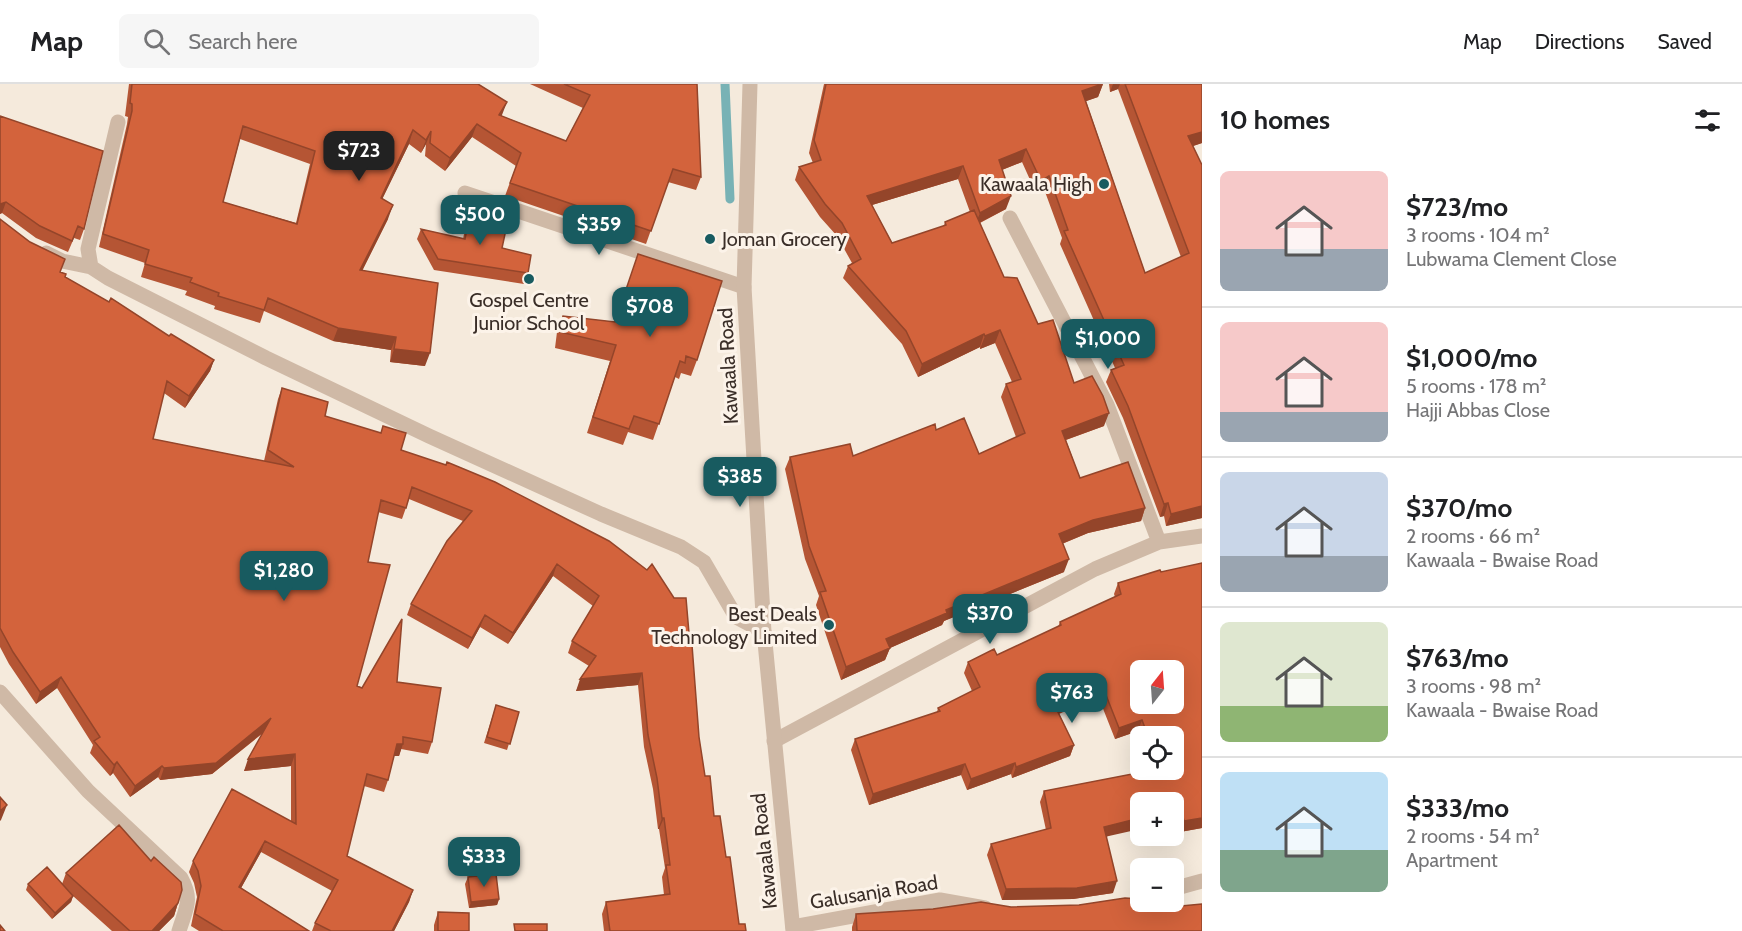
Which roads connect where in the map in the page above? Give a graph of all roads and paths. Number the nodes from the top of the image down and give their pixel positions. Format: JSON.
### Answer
{"nodes":[{"id":1,"x":750,"y":84,"type":"edge"},
{"id":2,"x":117,"y":122,"type":"dead end"},
{"id":3,"x":465,"y":193,"type":"dead end"},
{"id":4,"x":1010,"y":218,"type":"dead end"},
{"id":5,"x":31,"y":246,"type":"edge"},
{"id":6,"x":91,"y":267,"type":"junction"},
{"id":7,"x":744,"y":287,"type":"junction"},
{"id":8,"x":1202,"y":536,"type":"edge"},
{"id":9,"x":1158,"y":542,"type":"junction"},
{"id":10,"x":764,"y":632,"type":"junction"},
{"id":11,"x":0,"y":692,"type":"edge"},
{"id":12,"x":774,"y":741,"type":"junction"},
{"id":13,"x":1202,"y":881,"type":"edge"},
{"id":14,"x":1184,"y":886,"type":"edge"},
{"id":15,"x":995,"y":909,"type":"edge"},
{"id":16,"x":793,"y":929,"type":"edge"},
{"id":17,"x":179,"y":931,"type":"edge"}],
"edges":[{"from":1,"to":7,"type":"street","name":"Kawaala Road"},
{"from":2,"to":6,"type":"street"},
{"from":3,"to":7,"type":"street"},
{"from":4,"to":9,"type":"street"},
{"from":5,"to":6,"type":"street"},
{"from":6,"to":10,"type":"street"},
{"from":7,"to":10,"type":"street","name":"Kawaala Road"},
{"from":8,"to":9,"type":"street"},
{"from":9,"to":12,"type":"street"},
{"from":10,"to":12,"type":"street","name":"Kawaala Road"},
{"from":11,"to":17,"type":"street"},
{"from":12,"to":16,"type":"street","name":"Kawaala Road"},
{"from":13,"to":14,"type":"street"},
{"from":15,"to":16,"type":"street","name":"Galusanja Road"}]}
